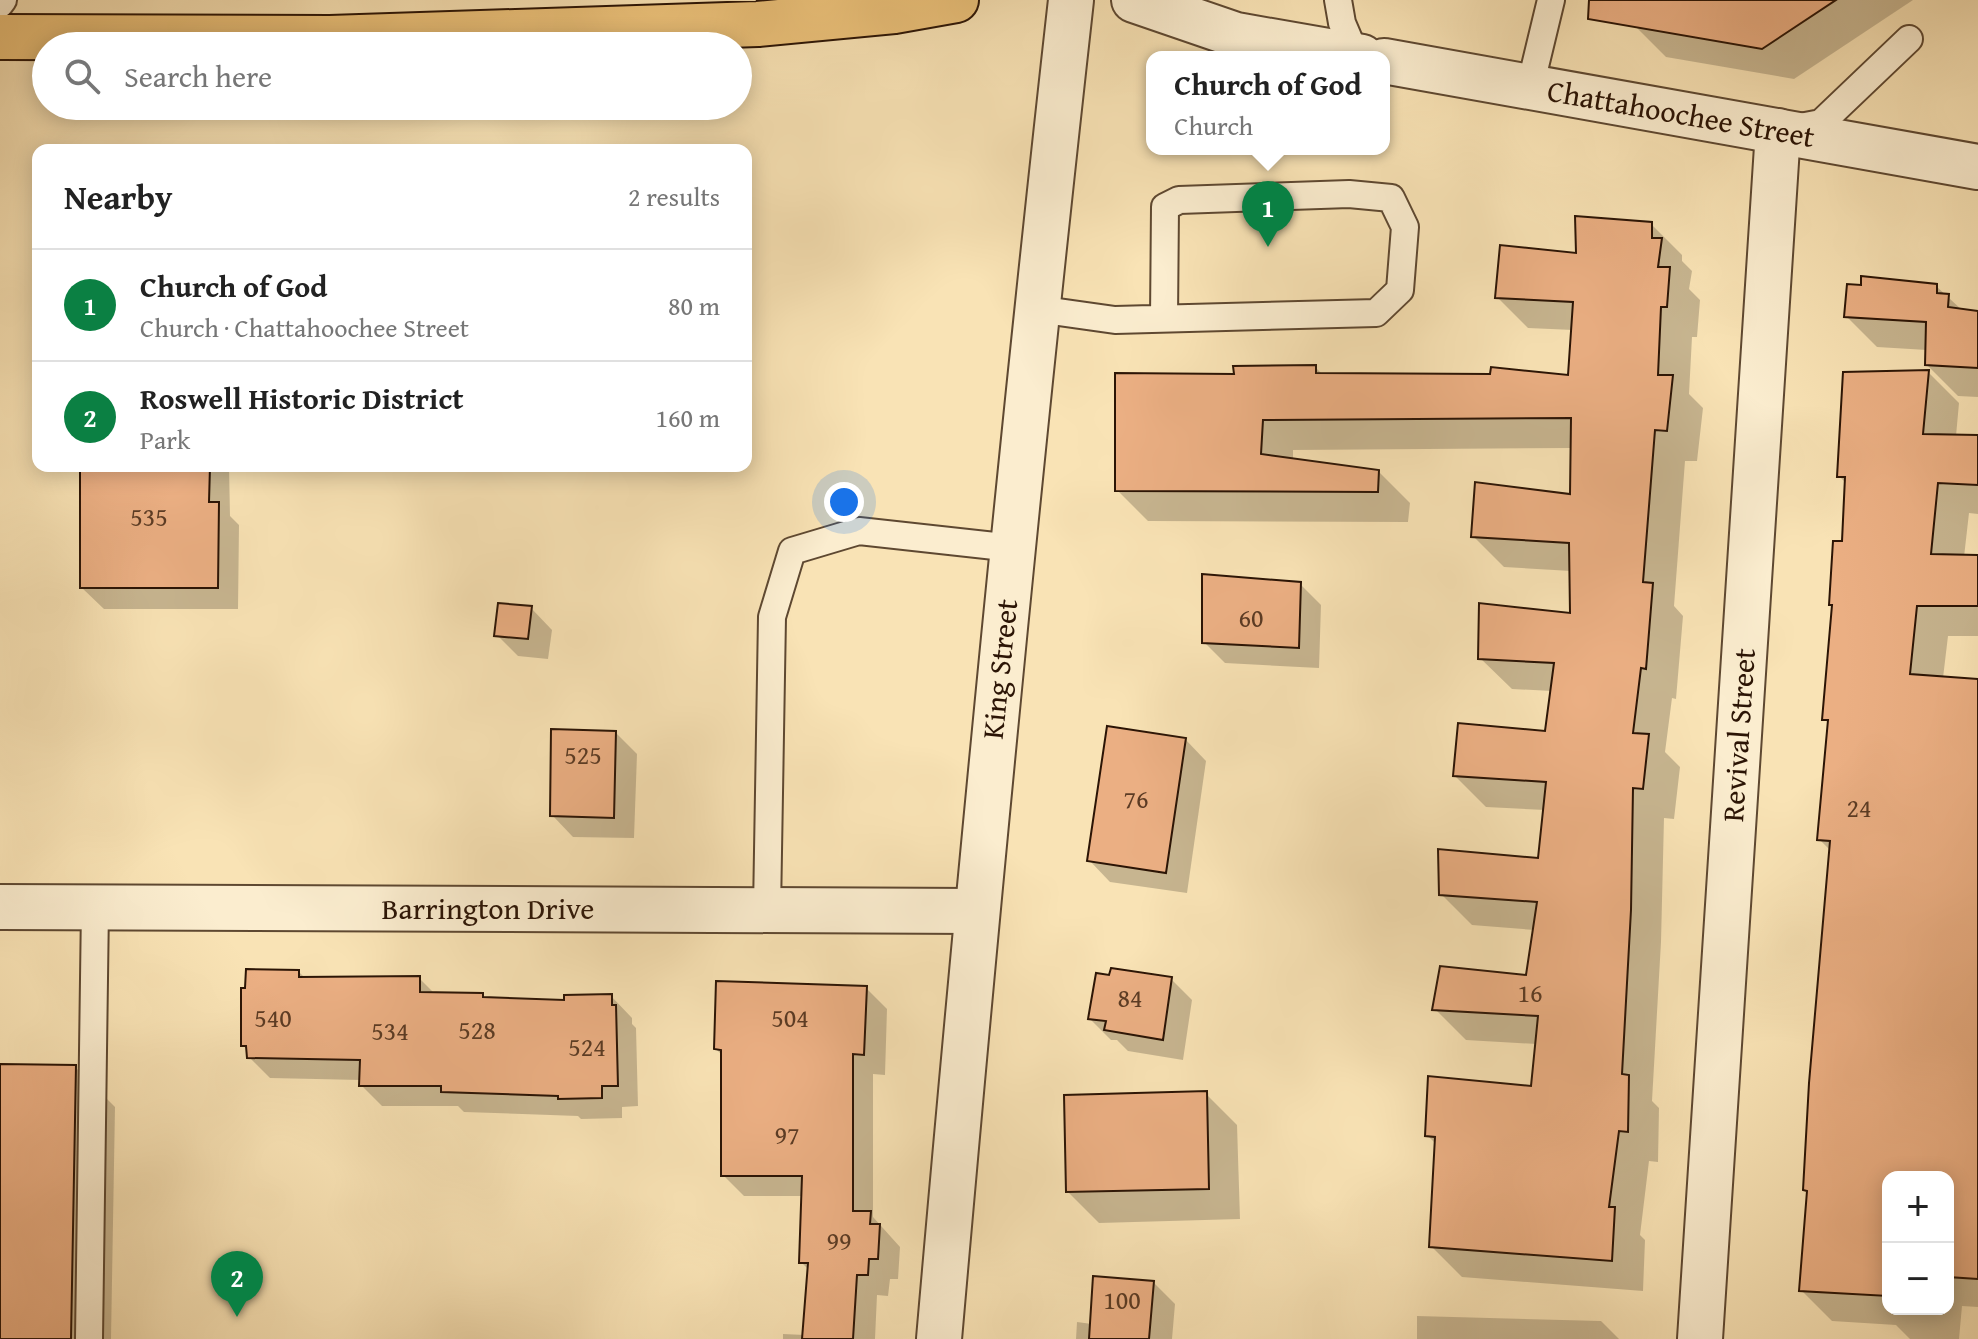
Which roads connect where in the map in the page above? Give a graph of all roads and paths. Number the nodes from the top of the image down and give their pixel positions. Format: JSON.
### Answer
{"nodes":[{"id":1,"x":956,"y":0,"type":"edge"},
{"id":2,"x":1071,"y":0,"type":"edge"},
{"id":3,"x":1134,"y":0,"type":"edge"},
{"id":4,"x":1338,"y":0,"type":"edge"},
{"id":5,"x":1551,"y":0,"type":"edge"},
{"id":6,"x":767,"y":12,"type":"edge"},
{"id":7,"x":431,"y":32,"type":"edge"},
{"id":8,"x":0,"y":37,"type":"edge"},
{"id":9,"x":32,"y":37,"type":"edge"},
{"id":10,"x":1909,"y":39,"type":"dead end"},
{"id":11,"x":1330,"y":51,"type":"edge"},
{"id":12,"x":1356,"y":51,"type":"edge"},
{"id":13,"x":1390,"y":62,"type":"edge"},
{"id":14,"x":1530,"y":87,"type":"junction"},
{"id":15,"x":1778,"y":131,"type":"junction"},
{"id":16,"x":1978,"y":167,"type":"edge"},
{"id":17,"x":1037,"y":309,"type":"junction"},
{"id":18,"x":1164,"y":318,"type":"junction"},
{"id":19,"x":1013,"y":548,"type":"junction"},
{"id":20,"x":0,"y":907,"type":"edge"},
{"id":21,"x":95,"y":907,"type":"junction"},
{"id":22,"x":767,"y":910,"type":"junction"},
{"id":23,"x":976,"y":911,"type":"junction"},
{"id":24,"x":89,"y":1339,"type":"edge"},
{"id":25,"x":939,"y":1339,"type":"edge"},
{"id":26,"x":1700,"y":1339,"type":"edge"}],
"edges":[{"from":1,"to":6,"type":"main road"},
{"from":2,"to":17,"type":"street","name":"King Street"},
{"from":3,"to":11,"type":"street"},
{"from":4,"to":12,"type":"lane"},
{"from":5,"to":14,"type":"lane"},
{"from":6,"to":7,"type":"main road"},
{"from":8,"to":9,"type":"main road"},
{"from":10,"to":15,"type":"lane"},
{"from":13,"to":14,"type":"street","name":"Chattahoochee Street"},
{"from":14,"to":15,"type":"street","name":"Chattahoochee Street"},
{"from":15,"to":16,"type":"street","name":"Chattahoochee Street"},
{"from":15,"to":26,"type":"street","name":"Revival Street"},
{"from":17,"to":18,"type":"lane"},
{"from":17,"to":19,"type":"street","name":"King Street"},
{"from":18,"to":18,"type":"lane"},
{"from":19,"to":22,"type":"lane"},
{"from":19,"to":23,"type":"street","name":"King Street"},
{"from":20,"to":21,"type":"street","name":"Barrington Drive"},
{"from":21,"to":22,"type":"street","name":"Barrington Drive"},
{"from":21,"to":24,"type":"lane"},
{"from":22,"to":23,"type":"street","name":"Barrington Drive"},
{"from":23,"to":25,"type":"street","name":"King Street"}]}
